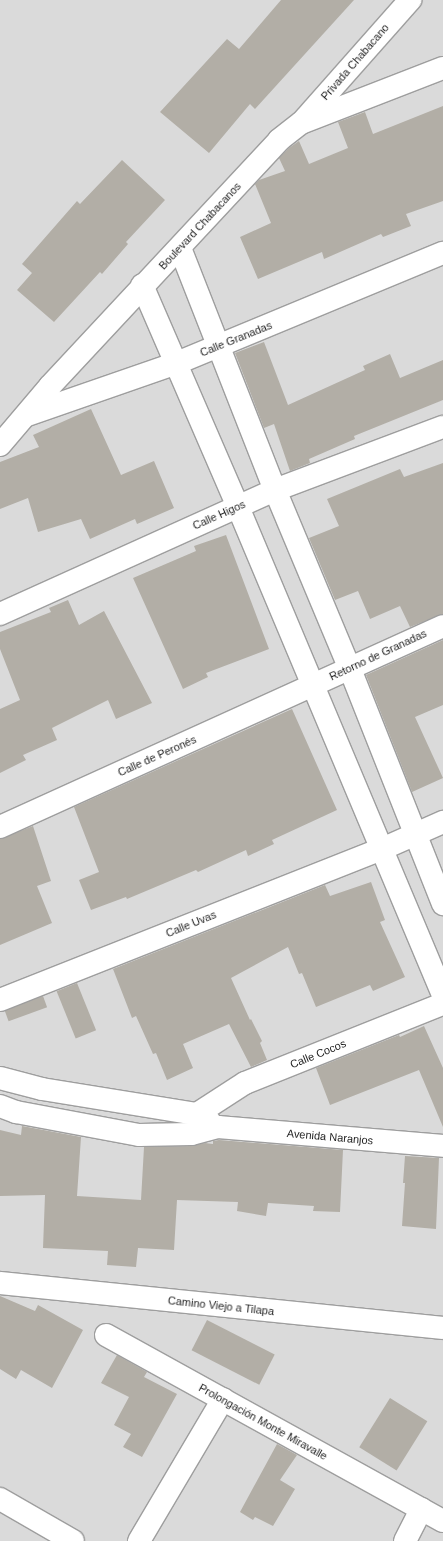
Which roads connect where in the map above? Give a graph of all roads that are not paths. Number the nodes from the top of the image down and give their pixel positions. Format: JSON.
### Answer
{"nodes":[{"id":1,"x":410,"y":0,"type":"edge"},
{"id":2,"x":443,"y":68,"type":"edge"},
{"id":3,"x":301,"y":123,"type":"junction"},
{"id":4,"x":180,"y":248,"type":"junction"},
{"id":5,"x":443,"y":253,"type":"edge"},
{"id":6,"x":142,"y":285,"type":"junction"},
{"id":7,"x":218,"y":347,"type":"junction"},
{"id":8,"x":177,"y":363,"type":"junction"},
{"id":9,"x":25,"y":415,"type":"junction"},
{"id":10,"x":443,"y":427,"type":"edge"},
{"id":11,"x":0,"y":445,"type":"edge"},
{"id":12,"x":275,"y":490,"type":"junction"},
{"id":13,"x":238,"y":507,"type":"junction"},
{"id":14,"x":0,"y":614,"type":"edge"},
{"id":15,"x":443,"y":626,"type":"edge"},
{"id":16,"x":350,"y":669,"type":"junction"},
{"id":17,"x":314,"y":685,"type":"junction"},
{"id":18,"x":443,"y":822,"type":"edge"},
{"id":19,"x":0,"y":827,"type":"edge"},
{"id":20,"x":416,"y":834,"type":"junction"},
{"id":21,"x":382,"y":848,"type":"junction"},
{"id":22,"x":443,"y":904,"type":"edge"},
{"id":23,"x":443,"y":995,"type":"edge"},
{"id":24,"x":0,"y":1000,"type":"edge"},
{"id":25,"x":443,"y":1004,"type":"edge"},
{"id":26,"x":0,"y":1078,"type":"edge"},
{"id":27,"x":0,"y":1106,"type":"edge"},
{"id":28,"x":194,"y":1124,"type":"junction"},
{"id":29,"x":443,"y":1146,"type":"edge"},
{"id":30,"x":0,"y":1283,"type":"edge"},
{"id":31,"x":443,"y":1328,"type":"edge"},
{"id":32,"x":106,"y":1335,"type":"dead end"},
{"id":33,"x":223,"y":1399,"type":"junction"},
{"id":34,"x":0,"y":1499,"type":"edge"},
{"id":35,"x":421,"y":1509,"type":"junction"},
{"id":36,"x":443,"y":1521,"type":"edge"},
{"id":37,"x":73,"y":1541,"type":"edge"},
{"id":38,"x":139,"y":1541,"type":"edge"},
{"id":39,"x":405,"y":1541,"type":"edge"}],
"edges":[{"from":1,"to":3,"type":"street","name":"Privada Chabacano"},
{"from":2,"to":3,"type":"street","name":"Boulevard Chabacanos"},
{"from":3,"to":4,"type":"street","name":"Boulevard Chabacanos"},
{"from":4,"to":6,"type":"street","name":"Boulevard Chabacanos"},
{"from":4,"to":7,"type":"street"},
{"from":5,"to":7,"type":"street","name":"Calle Granadas"},
{"from":6,"to":8,"type":"street"},
{"from":6,"to":9,"type":"street","name":"Boulevard Chabacanos"},
{"from":7,"to":8,"type":"street","name":"Calle Granadas"},
{"from":7,"to":12,"type":"street"},
{"from":8,"to":9,"type":"street","name":"Calle Granadas"},
{"from":8,"to":13,"type":"street"},
{"from":9,"to":11,"type":"street","name":"Boulevard Chabacanos"},
{"from":10,"to":12,"type":"street","name":"Calle Higos"},
{"from":12,"to":13,"type":"street","name":"Calle Higos"},
{"from":12,"to":16,"type":"street"},
{"from":13,"to":14,"type":"street","name":"Calle Higos"},
{"from":13,"to":17,"type":"street"},
{"from":15,"to":16,"type":"street","name":"Retorno de Granadas"},
{"from":16,"to":17,"type":"street","name":"Retorno de Granadas"},
{"from":16,"to":20,"type":"street"},
{"from":17,"to":19,"type":"street","name":"Calle de Peronés"},
{"from":17,"to":21,"type":"street"},
{"from":18,"to":20,"type":"street","name":"Calle Uvas"},
{"from":20,"to":21,"type":"street","name":"Calle Uvas"},
{"from":20,"to":22,"type":"street"},
{"from":21,"to":23,"type":"street"},
{"from":21,"to":24,"type":"street","name":"Calle Uvas"},
{"from":25,"to":28,"type":"street","name":"Calle Cocos"},
{"from":26,"to":28,"type":"street","name":"Avenida Naranjos"},
{"from":27,"to":28,"type":"street","name":"Avenida Naranjos"},
{"from":28,"to":29,"type":"street","name":"Avenida Naranjos"},
{"from":30,"to":31,"type":"street","name":"Camino Viejo a Tilapa"},
{"from":32,"to":33,"type":"street","name":"Prolongación Monte Miravalle"},
{"from":33,"to":35,"type":"street","name":"Prolongación Monte Miravalle"},
{"from":33,"to":38,"type":"street"},
{"from":34,"to":37,"type":"street"},
{"from":35,"to":36,"type":"street","name":"Prolongación Monte Miravalle"},
{"from":35,"to":39,"type":"street"}]}
